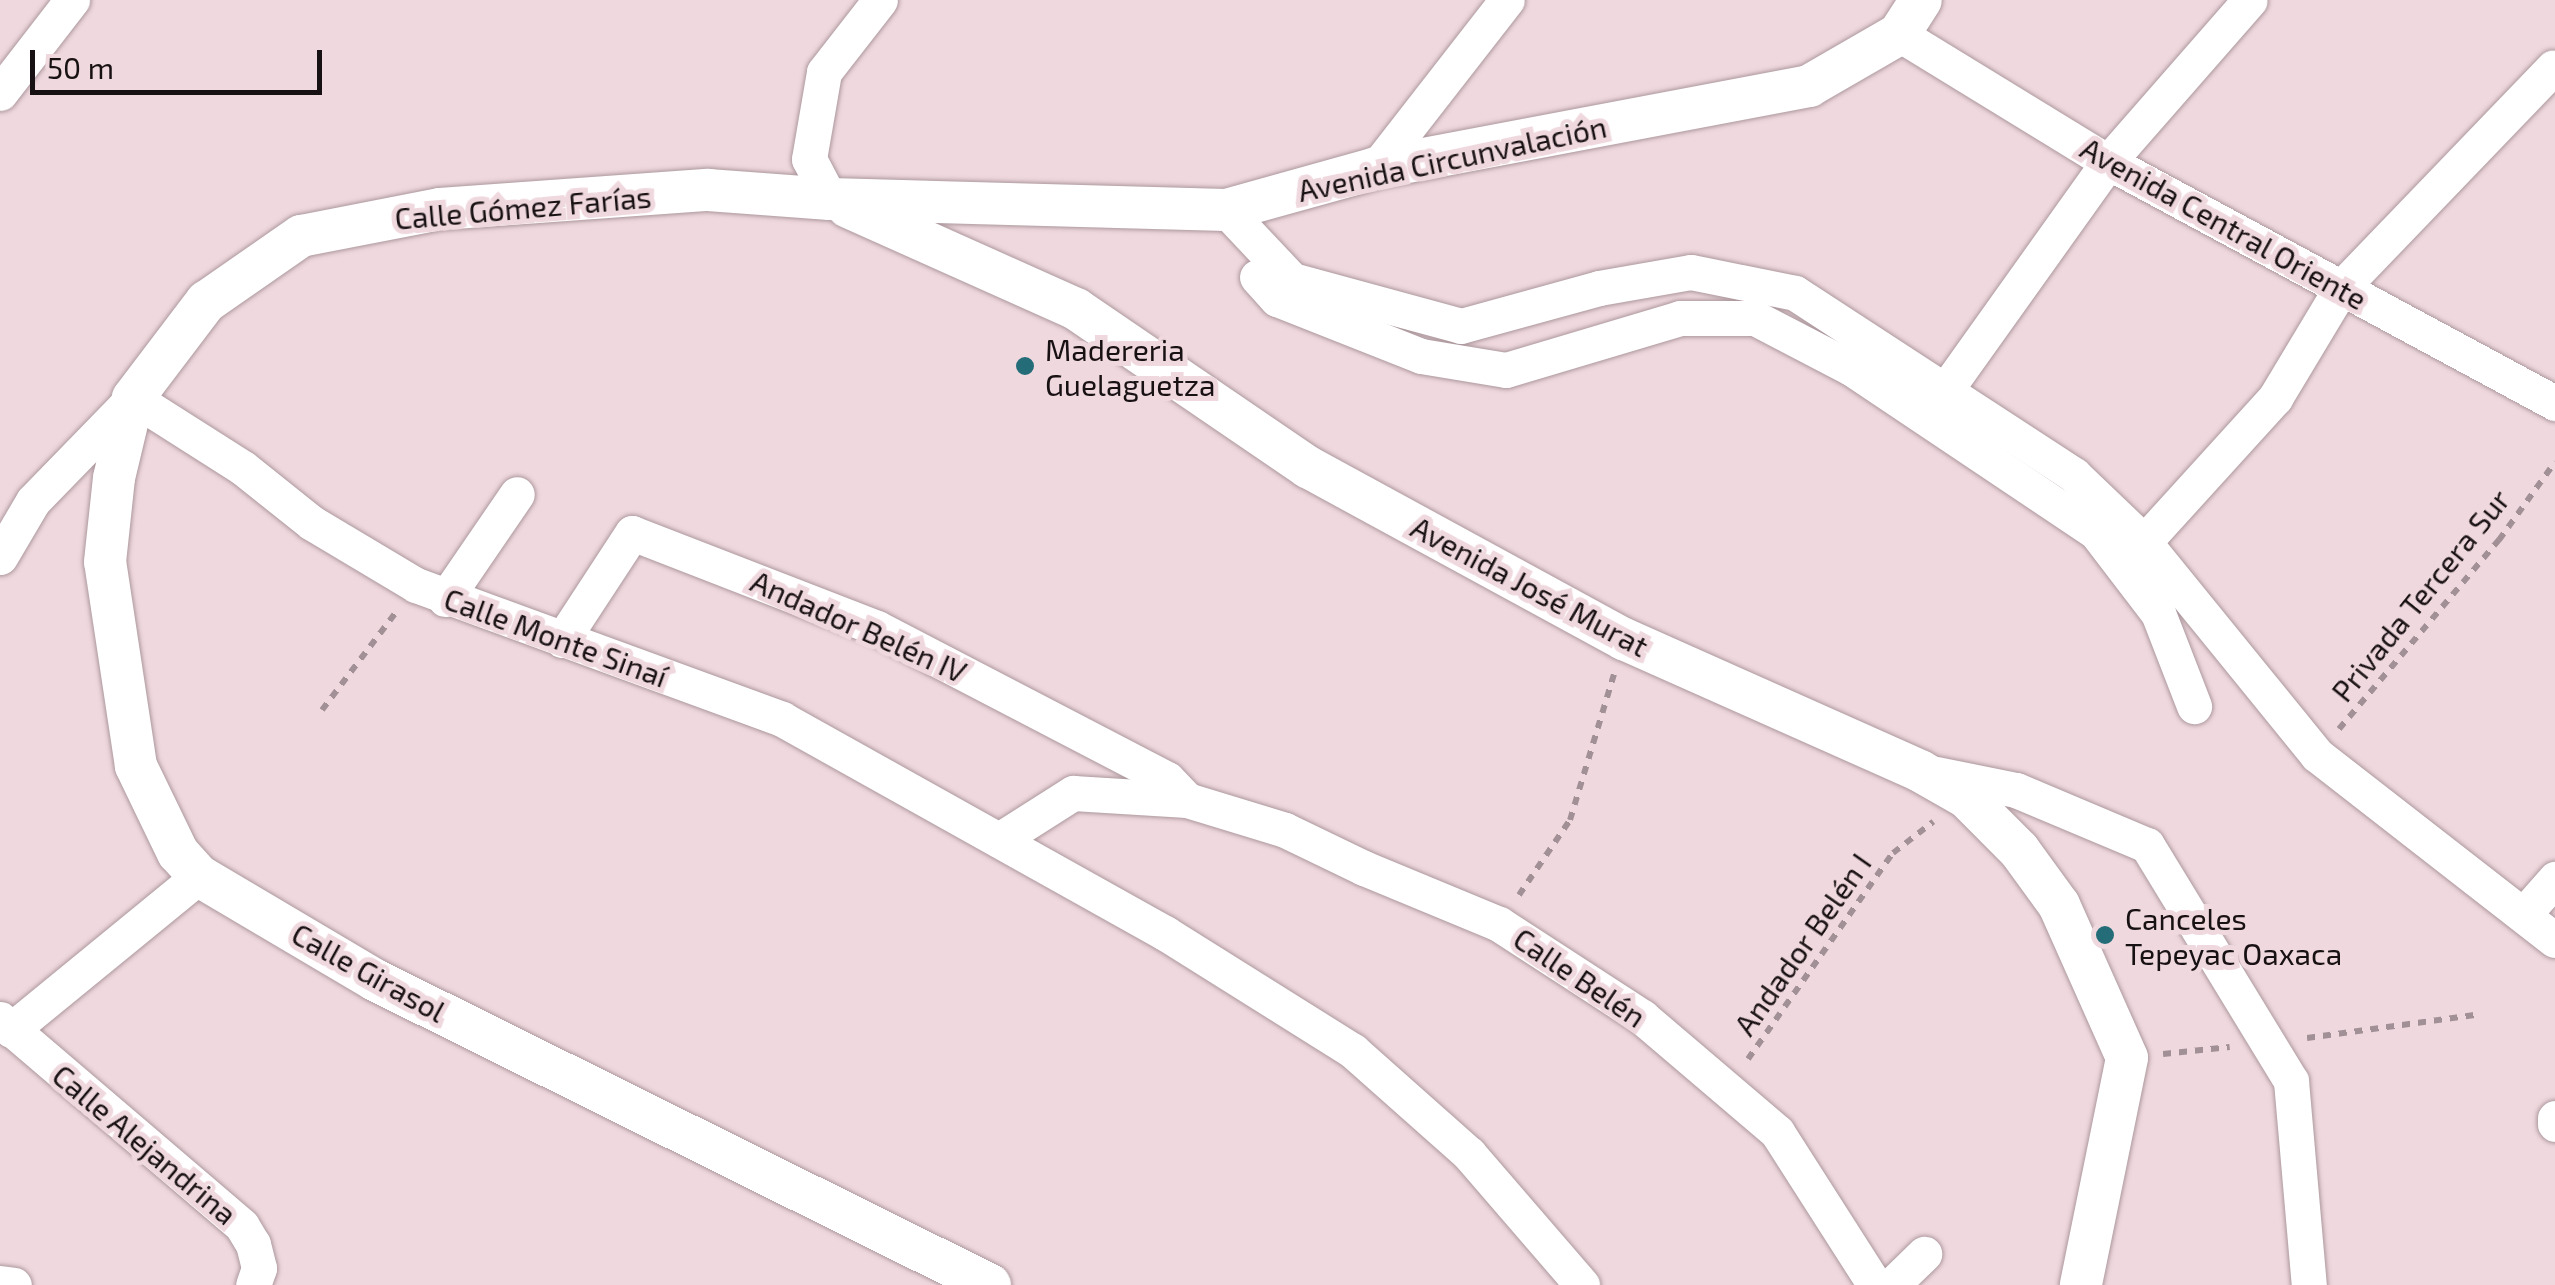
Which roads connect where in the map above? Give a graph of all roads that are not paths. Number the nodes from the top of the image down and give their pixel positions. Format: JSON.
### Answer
{"nodes":[{"id":1,"x":72,"y":0,"type":"edge"},
{"id":2,"x":880,"y":0,"type":"edge"},
{"id":3,"x":1507,"y":0,"type":"edge"},
{"id":4,"x":2250,"y":0,"type":"edge"},
{"id":5,"x":1910,"y":17,"type":"edge"},
{"id":6,"x":2553,"y":68,"type":"edge"},
{"id":7,"x":0,"y":93,"type":"edge"},
{"id":8,"x":2108,"y":162,"type":"junction"},
{"id":9,"x":1376,"y":168,"type":"junction"},
{"id":10,"x":830,"y":199,"type":"junction"},
{"id":11,"x":1211,"y":210,"type":"junction"},
{"id":12,"x":2341,"y":288,"type":"junction"},
{"id":13,"x":1947,"y":388,"type":"junction"},
{"id":14,"x":133,"y":398,"type":"junction"},
{"id":15,"x":2555,"y":403,"type":"edge"},
{"id":16,"x":517,"y":494,"type":"dead end"},
{"id":17,"x":2144,"y":542,"type":"junction"},
{"id":18,"x":0,"y":557,"type":"edge"},
{"id":19,"x":430,"y":592,"type":"junction"},
{"id":20,"x":562,"y":640,"type":"junction"},
{"id":21,"x":2194,"y":706,"type":"dead end"},
{"id":22,"x":1920,"y":771,"type":"junction"},
{"id":23,"x":1187,"y":800,"type":"junction"},
{"id":24,"x":999,"y":840,"type":"junction"},
{"id":25,"x":198,"y":876,"type":"junction"},
{"id":26,"x":2555,"y":879,"type":"edge"},
{"id":27,"x":2524,"y":914,"type":"junction"},
{"id":28,"x":2555,"y":940,"type":"edge"},
{"id":29,"x":6,"y":1024,"type":"edge"},
{"id":30,"x":1924,"y":1254,"type":"dead end"},
{"id":31,"x":0,"y":1283,"type":"edge"},
{"id":32,"x":14,"y":1285,"type":"edge"},
{"id":33,"x":253,"y":1285,"type":"edge"},
{"id":34,"x":990,"y":1285,"type":"edge"},
{"id":35,"x":1582,"y":1285,"type":"edge"},
{"id":36,"x":1875,"y":1285,"type":"edge"},
{"id":37,"x":1892,"y":1285,"type":"edge"},
{"id":38,"x":2082,"y":1285,"type":"edge"},
{"id":39,"x":2309,"y":1285,"type":"edge"}],
"edges":[{"from":1,"to":7,"type":"street"},
{"from":2,"to":10,"type":"street"},
{"from":3,"to":9,"type":"street"},
{"from":4,"to":8,"type":"street"},
{"from":5,"to":8,"type":"street","name":"Avenida Central Oriente"},
{"from":5,"to":9,"type":"street","name":"Avenida Circunvalación"},
{"from":6,"to":12,"type":"street"},
{"from":8,"to":12,"type":"street","name":"Avenida Central Oriente"},
{"from":8,"to":13,"type":"street"},
{"from":9,"to":11,"type":"street","name":"Avenida Circunvalación"},
{"from":10,"to":11,"type":"street","name":"Avenida Circunvalación"},
{"from":10,"to":14,"type":"street","name":"Calle Gómez Farías"},
{"from":10,"to":22,"type":"street","name":"Avenida José Murat"},
{"from":11,"to":13,"type":"street"},
{"from":11,"to":21,"type":"street"},
{"from":12,"to":15,"type":"street","name":"Avenida Central Oriente"},
{"from":12,"to":17,"type":"street"},
{"from":13,"to":17,"type":"street"},
{"from":14,"to":18,"type":"street","name":"Calle Gómez Farías"},
{"from":14,"to":19,"type":"street","name":"Calle Monte Sinaí"},
{"from":14,"to":25,"type":"street","name":"Calle Girasol"},
{"from":16,"to":19,"type":"street"},
{"from":17,"to":27,"type":"street"},
{"from":19,"to":20,"type":"street","name":"Calle Monte Sinaí"},
{"from":20,"to":23,"type":"street","name":"Andador Belén IV"},
{"from":20,"to":24,"type":"street","name":"Calle Monte Sinaí"},
{"from":22,"to":38,"type":"street","name":"Avenida José Murat"},
{"from":22,"to":39,"type":"street"},
{"from":23,"to":24,"type":"street"},
{"from":23,"to":36,"type":"street","name":"Calle Belén"},
{"from":24,"to":35,"type":"street","name":"Calle Monte Sinaí"},
{"from":25,"to":29,"type":"street"},
{"from":25,"to":34,"type":"street","name":"Calle Girasol"},
{"from":26,"to":27,"type":"street"},
{"from":27,"to":28,"type":"street"},
{"from":29,"to":33,"type":"street","name":"Calle Alejandrina"},
{"from":30,"to":37,"type":"street"},
{"from":31,"to":32,"type":"street"}]}
